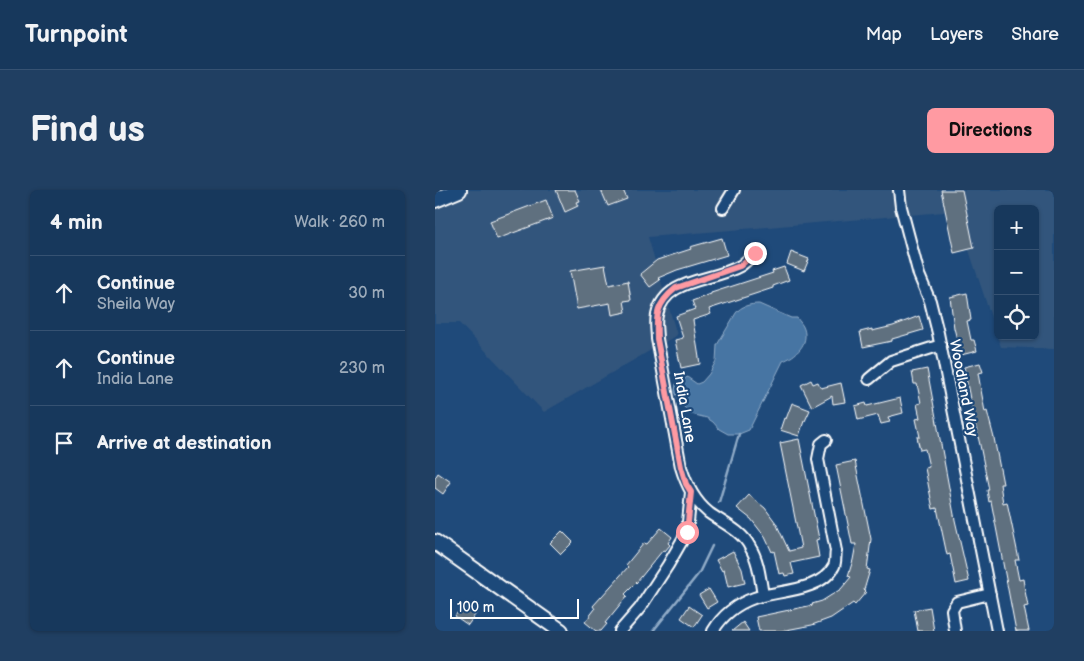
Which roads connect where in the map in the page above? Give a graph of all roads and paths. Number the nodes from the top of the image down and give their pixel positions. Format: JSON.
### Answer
{"nodes":[{"id":1,"x":459,"y":190,"type":"edge"},
{"id":2,"x":734,"y":190,"type":"edge"},
{"id":3,"x":899,"y":190,"type":"edge"},
{"id":4,"x":435,"y":200,"type":"edge"},
{"id":5,"x":723,"y":208,"type":"dead end"},
{"id":6,"x":755,"y":253,"type":"dead end"},
{"id":7,"x":941,"y":345,"type":"junction"},
{"id":8,"x":869,"y":378,"type":"dead end"},
{"id":9,"x":825,"y":440,"type":"dead end"},
{"id":10,"x":691,"y":492,"type":"junction"},
{"id":11,"x":435,"y":542,"type":"edge"},
{"id":12,"x":990,"y":594,"type":"junction"},
{"id":13,"x":763,"y":595,"type":"junction"},
{"id":14,"x":561,"y":631,"type":"edge"},
{"id":15,"x":620,"y":631,"type":"edge"},
{"id":16,"x":713,"y":631,"type":"edge"},
{"id":17,"x":955,"y":631,"type":"edge"},
{"id":18,"x":997,"y":631,"type":"edge"}],
"edges":[{"from":1,"to":4,"type":"main road"},
{"from":2,"to":5,"type":"street"},
{"from":3,"to":7,"type":"street","name":"Woodland Way"},
{"from":6,"to":10,"type":"street","name":"India Lane"},
{"from":7,"to":8,"type":"street"},
{"from":7,"to":12,"type":"street","name":"Woodland Way"},
{"from":9,"to":13,"type":"street"},
{"from":10,"to":13,"type":"street","name":"India Lane"},
{"from":10,"to":15,"type":"street"},
{"from":11,"to":14,"type":"main road"},
{"from":12,"to":17,"type":"street"},
{"from":12,"to":18,"type":"street","name":"Woodland Way"},
{"from":13,"to":16,"type":"street"}]}
